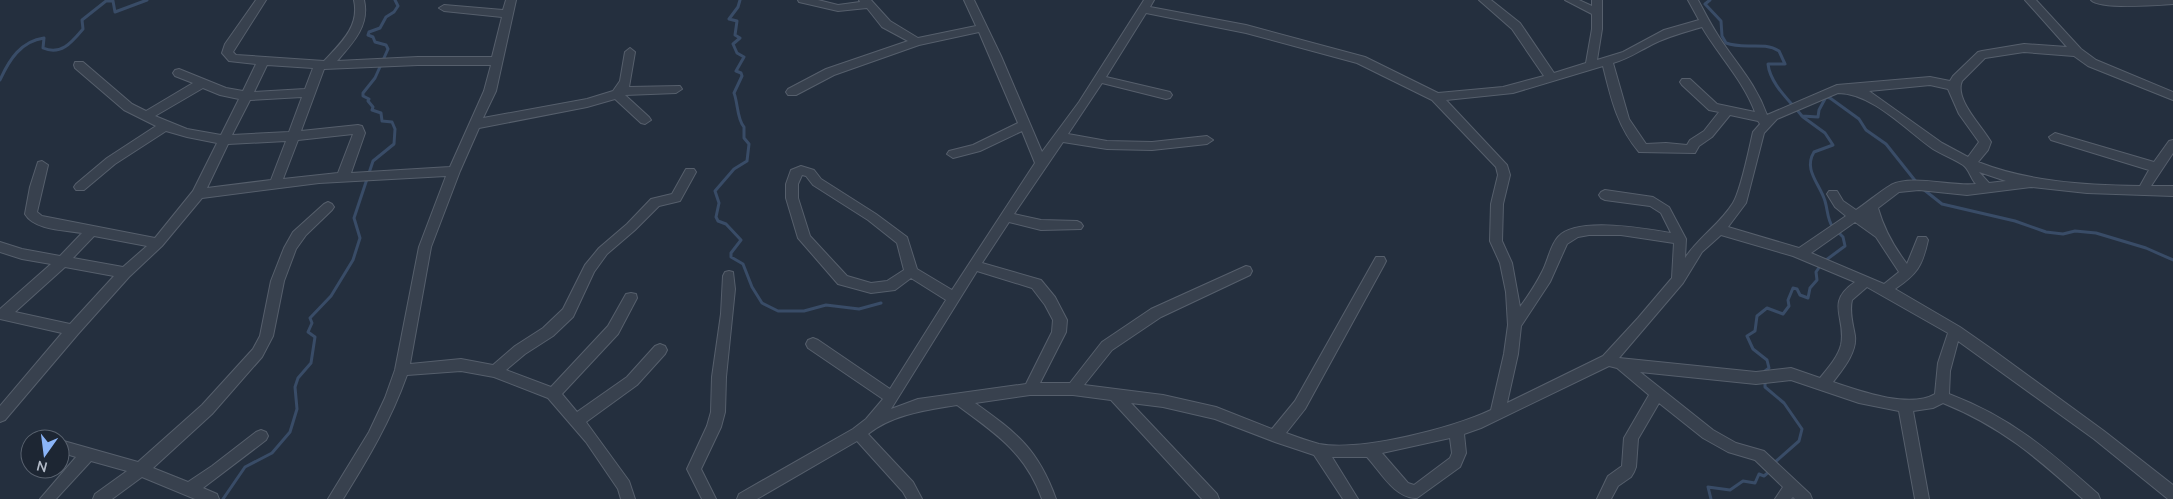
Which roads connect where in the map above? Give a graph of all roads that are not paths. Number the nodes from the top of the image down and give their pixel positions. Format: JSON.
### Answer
{"nodes":[{"id":1,"x":261,"y":0,"type":"edge"},
{"id":2,"x":359,"y":0,"type":"edge"},
{"id":3,"x":511,"y":0,"type":"edge"},
{"id":4,"x":803,"y":0,"type":"edge"},
{"id":5,"x":969,"y":0,"type":"edge"},
{"id":6,"x":1484,"y":0,"type":"edge"},
{"id":7,"x":1570,"y":0,"type":"edge"},
{"id":8,"x":1694,"y":0,"type":"edge"},
{"id":9,"x":2030,"y":0,"type":"edge"},
{"id":10,"x":2096,"y":0,"type":"edge"},
{"id":11,"x":2106,"y":0,"type":"edge"},
{"id":12,"x":2173,"y":1,"type":"edge"},
{"id":13,"x":867,"y":2,"type":"edge"},
{"id":14,"x":1596,"y":4,"type":"edge"},
{"id":15,"x":1146,"y":5,"type":"edge"},
{"id":16,"x":444,"y":8,"type":"dead end"},
{"id":17,"x":507,"y":14,"type":"junction"},
{"id":18,"x":1706,"y":22,"type":"junction"},
{"id":19,"x":982,"y":28,"type":"junction"},
{"id":20,"x":917,"y":42,"type":"junction"},
{"id":21,"x":630,"y":52,"type":"dead end"},
{"id":22,"x":2077,"y":52,"type":"junction"},
{"id":23,"x":263,"y":61,"type":"junction"},
{"id":24,"x":497,"y":61,"type":"junction"},
{"id":25,"x":1607,"y":61,"type":"junction"},
{"id":26,"x":79,"y":65,"type":"dead end"},
{"id":27,"x":323,"y":65,"type":"junction"},
{"id":28,"x":1591,"y":66,"type":"junction"},
{"id":29,"x":180,"y":73,"type":"dead end"},
{"id":30,"x":1551,"y":77,"type":"junction"},
{"id":31,"x":1100,"y":78,"type":"junction"},
{"id":32,"x":1686,"y":82,"type":"dead end"},
{"id":33,"x":201,"y":84,"type":"junction"},
{"id":34,"x":1954,"y":86,"type":"junction"},
{"id":35,"x":676,"y":89,"type":"dead end"},
{"id":36,"x":1850,"y":89,"type":"junction"},
{"id":37,"x":311,"y":92,"type":"junction"},
{"id":38,"x":792,"y":92,"type":"dead end"},
{"id":39,"x":619,"y":93,"type":"junction"},
{"id":40,"x":1166,"y":95,"type":"dead end"},
{"id":41,"x":247,"y":96,"type":"junction"},
{"id":42,"x":2173,"y":96,"type":"edge"},
{"id":43,"x":1436,"y":97,"type":"junction"},
{"id":44,"x":1727,"y":111,"type":"junction"},
{"id":45,"x":145,"y":117,"type":"junction"},
{"id":46,"x":645,"y":120,"type":"dead end"},
{"id":47,"x":1764,"y":120,"type":"junction"},
{"id":48,"x":476,"y":124,"type":"junction"},
{"id":49,"x":1026,"y":124,"type":"junction"},
{"id":50,"x":165,"y":126,"type":"junction"},
{"id":51,"x":295,"y":136,"type":"junction"},
{"id":52,"x":1060,"y":137,"type":"junction"},
{"id":53,"x":2055,"y":137,"type":"dead end"},
{"id":54,"x":225,"y":140,"type":"junction"},
{"id":55,"x":1208,"y":140,"type":"dead end"},
{"id":56,"x":2173,"y":144,"type":"edge"},
{"id":57,"x":953,"y":154,"type":"dead end"},
{"id":58,"x":1041,"y":163,"type":"junction"},
{"id":59,"x":1970,"y":163,"type":"junction"},
{"id":60,"x":42,"y":165,"type":"dead end"},
{"id":61,"x":2158,"y":168,"type":"junction"},
{"id":62,"x":454,"y":171,"type":"junction"},
{"id":63,"x":690,"y":172,"type":"dead end"},
{"id":64,"x":347,"y":177,"type":"junction"},
{"id":65,"x":2032,"y":182,"type":"junction"},
{"id":66,"x":275,"y":185,"type":"junction"},
{"id":67,"x":80,"y":186,"type":"dead end"},
{"id":68,"x":1986,"y":188,"type":"junction"},
{"id":69,"x":2144,"y":190,"type":"junction"},
{"id":70,"x":2173,"y":191,"type":"edge"},
{"id":71,"x":198,"y":194,"type":"junction"},
{"id":72,"x":1833,"y":194,"type":"dead end"},
{"id":73,"x":1605,"y":195,"type":"dead end"},
{"id":74,"x":1872,"y":206,"type":"junction"},
{"id":75,"x":328,"y":207,"type":"dead end"},
{"id":76,"x":1856,"y":216,"type":"junction"},
{"id":77,"x":1006,"y":217,"type":"junction"},
{"id":78,"x":1077,"y":226,"type":"dead end"},
{"id":79,"x":1719,"y":230,"type":"junction"},
{"id":80,"x":91,"y":231,"type":"junction"},
{"id":81,"x":1881,"y":234,"type":"junction"},
{"id":82,"x":1680,"y":239,"type":"junction"},
{"id":83,"x":1922,"y":240,"type":"dead end"},
{"id":84,"x":158,"y":243,"type":"junction"},
{"id":85,"x":0,"y":247,"type":"edge"},
{"id":86,"x":1800,"y":254,"type":"junction"},
{"id":87,"x":63,"y":261,"type":"junction"},
{"id":88,"x":1380,"y":261,"type":"dead end"},
{"id":89,"x":974,"y":265,"type":"junction"},
{"id":90,"x":1246,"y":271,"type":"dead end"},
{"id":91,"x":126,"y":272,"type":"junction"},
{"id":92,"x":911,"y":272,"type":"junction"},
{"id":93,"x":1908,"y":274,"type":"junction"},
{"id":94,"x":729,"y":276,"type":"dead end"},
{"id":95,"x":1678,"y":279,"type":"junction"},
{"id":96,"x":1867,"y":281,"type":"junction"},
{"id":97,"x":1884,"y":290,"type":"junction"},
{"id":98,"x":631,"y":298,"type":"dead end"},
{"id":99,"x":954,"y":298,"type":"junction"},
{"id":100,"x":2,"y":314,"type":"edge"},
{"id":101,"x":1514,"y":325,"type":"junction"},
{"id":102,"x":73,"y":330,"type":"junction"},
{"id":103,"x":1955,"y":331,"type":"junction"},
{"id":104,"x":813,"y":344,"type":"dead end"},
{"id":105,"x":660,"y":350,"type":"dead end"},
{"id":106,"x":1614,"y":362,"type":"junction"},
{"id":107,"x":402,"y":370,"type":"junction"},
{"id":108,"x":495,"y":371,"type":"junction"},
{"id":109,"x":1823,"y":385,"type":"junction"},
{"id":110,"x":1073,"y":389,"type":"junction"},
{"id":111,"x":1030,"y":390,"type":"junction"},
{"id":112,"x":1658,"y":393,"type":"junction"},
{"id":113,"x":553,"y":394,"type":"junction"},
{"id":114,"x":1113,"y":394,"type":"junction"},
{"id":115,"x":1942,"y":396,"type":"junction"},
{"id":116,"x":892,"y":398,"type":"junction"},
{"id":117,"x":959,"y":398,"type":"junction"},
{"id":118,"x":1905,"y":406,"type":"junction"},
{"id":119,"x":1497,"y":414,"type":"junction"},
{"id":120,"x":0,"y":416,"type":"edge"},
{"id":121,"x":576,"y":421,"type":"junction"},
{"id":122,"x":871,"y":423,"type":"junction"},
{"id":123,"x":1456,"y":430,"type":"junction"},
{"id":124,"x":858,"y":433,"type":"junction"},
{"id":125,"x":261,"y":436,"type":"dead end"},
{"id":126,"x":1275,"y":436,"type":"junction"},
{"id":127,"x":70,"y":449,"type":"edge"},
{"id":128,"x":1319,"y":450,"type":"junction"},
{"id":129,"x":1370,"y":450,"type":"junction"},
{"id":130,"x":88,"y":454,"type":"junction"},
{"id":131,"x":140,"y":470,"type":"junction"},
{"id":132,"x":1792,"y":487,"type":"junction"},
{"id":133,"x":190,"y":489,"type":"junction"},
{"id":134,"x":2173,"y":494,"type":"edge"},
{"id":135,"x":47,"y":499,"type":"edge"},
{"id":136,"x":100,"y":499,"type":"edge"},
{"id":137,"x":212,"y":499,"type":"edge"},
{"id":138,"x":335,"y":499,"type":"edge"},
{"id":139,"x":628,"y":499,"type":"edge"},
{"id":140,"x":709,"y":499,"type":"edge"},
{"id":141,"x":744,"y":499,"type":"edge"},
{"id":142,"x":915,"y":499,"type":"edge"},
{"id":143,"x":1049,"y":499,"type":"edge"},
{"id":144,"x":1212,"y":499,"type":"edge"},
{"id":145,"x":1351,"y":499,"type":"edge"},
{"id":146,"x":1604,"y":499,"type":"edge"},
{"id":147,"x":1782,"y":499,"type":"edge"},
{"id":148,"x":1805,"y":499,"type":"edge"},
{"id":149,"x":1922,"y":499,"type":"edge"},
{"id":150,"x":2093,"y":499,"type":"edge"}],
"edges":[{"from":1,"to":23,"type":"street"},
{"from":2,"to":27,"type":"street"},
{"from":3,"to":17,"type":"street"},
{"from":4,"to":13,"type":"street"},
{"from":5,"to":19,"type":"street"},
{"from":6,"to":30,"type":"street"},
{"from":7,"to":14,"type":"street"},
{"from":8,"to":18,"type":"street"},
{"from":9,"to":22,"type":"street"},
{"from":10,"to":11,"type":"street"},
{"from":11,"to":12,"type":"street"},
{"from":13,"to":20,"type":"street"},
{"from":14,"to":28,"type":"street"},
{"from":15,"to":31,"type":"street"},
{"from":15,"to":43,"type":"street"},
{"from":16,"to":17,"type":"street"},
{"from":17,"to":24,"type":"street"},
{"from":18,"to":25,"type":"street"},
{"from":18,"to":47,"type":"street"},
{"from":19,"to":20,"type":"street"},
{"from":19,"to":49,"type":"street"},
{"from":20,"to":38,"type":"street"},
{"from":21,"to":39,"type":"street"},
{"from":22,"to":34,"type":"street"},
{"from":22,"to":42,"type":"street"},
{"from":23,"to":27,"type":"street"},
{"from":23,"to":41,"type":"street"},
{"from":24,"to":27,"type":"street"},
{"from":24,"to":48,"type":"street"},
{"from":25,"to":28,"type":"street"},
{"from":25,"to":44,"type":"street"},
{"from":26,"to":45,"type":"street"},
{"from":27,"to":37,"type":"street"},
{"from":28,"to":30,"type":"street"},
{"from":29,"to":33,"type":"street"},
{"from":30,"to":43,"type":"street"},
{"from":31,"to":40,"type":"street"},
{"from":31,"to":52,"type":"street"},
{"from":32,"to":44,"type":"street"},
{"from":33,"to":41,"type":"street"},
{"from":33,"to":45,"type":"street"},
{"from":34,"to":36,"type":"street"},
{"from":34,"to":59,"type":"street"},
{"from":35,"to":39,"type":"street"},
{"from":36,"to":47,"type":"street"},
{"from":36,"to":59,"type":"street"},
{"from":37,"to":41,"type":"street"},
{"from":37,"to":51,"type":"street"},
{"from":39,"to":46,"type":"street"},
{"from":39,"to":48,"type":"street"},
{"from":41,"to":54,"type":"street"},
{"from":43,"to":101,"type":"street"},
{"from":44,"to":47,"type":"street"},
{"from":45,"to":50,"type":"street"},
{"from":47,"to":79,"type":"street"},
{"from":48,"to":62,"type":"street"},
{"from":49,"to":57,"type":"street"},
{"from":49,"to":58,"type":"street"},
{"from":50,"to":54,"type":"street"},
{"from":50,"to":67,"type":"street"},
{"from":51,"to":54,"type":"street"},
{"from":51,"to":64,"type":"street"},
{"from":51,"to":66,"type":"street"},
{"from":52,"to":55,"type":"street"},
{"from":52,"to":58,"type":"street"},
{"from":53,"to":61,"type":"street"},
{"from":54,"to":71,"type":"street"},
{"from":56,"to":61,"type":"street"},
{"from":58,"to":77,"type":"street"},
{"from":59,"to":65,"type":"street"},
{"from":59,"to":68,"type":"street"},
{"from":60,"to":80,"type":"street"},
{"from":61,"to":69,"type":"street"},
{"from":62,"to":64,"type":"street"},
{"from":62,"to":107,"type":"street"},
{"from":63,"to":108,"type":"street"},
{"from":64,"to":66,"type":"street"},
{"from":65,"to":68,"type":"street"},
{"from":65,"to":69,"type":"street"},
{"from":66,"to":71,"type":"street"},
{"from":68,"to":74,"type":"street"},
{"from":69,"to":70,"type":"street"},
{"from":71,"to":84,"type":"street"},
{"from":72,"to":76,"type":"street"},
{"from":73,"to":82,"type":"street"},
{"from":74,"to":76,"type":"street"},
{"from":74,"to":81,"type":"street"},
{"from":75,"to":131,"type":"street"},
{"from":76,"to":81,"type":"street"},
{"from":76,"to":86,"type":"street"},
{"from":77,"to":78,"type":"street"},
{"from":77,"to":89,"type":"street"},
{"from":79,"to":86,"type":"street"},
{"from":79,"to":95,"type":"street"},
{"from":80,"to":84,"type":"street"},
{"from":80,"to":87,"type":"street"},
{"from":81,"to":93,"type":"street"},
{"from":82,"to":95,"type":"street"},
{"from":82,"to":101,"type":"street"},
{"from":83,"to":93,"type":"street"},
{"from":84,"to":91,"type":"street"},
{"from":85,"to":87,"type":"street"},
{"from":86,"to":96,"type":"street"},
{"from":87,"to":91,"type":"street"},
{"from":87,"to":100,"type":"street"},
{"from":88,"to":126,"type":"street"},
{"from":89,"to":99,"type":"street"},
{"from":89,"to":111,"type":"street"},
{"from":90,"to":110,"type":"street"},
{"from":91,"to":102,"type":"street"},
{"from":92,"to":92,"type":"street"},
{"from":92,"to":99,"type":"street"},
{"from":93,"to":97,"type":"street"},
{"from":94,"to":140,"type":"street"},
{"from":95,"to":106,"type":"street"},
{"from":96,"to":97,"type":"street"},
{"from":96,"to":109,"type":"street"},
{"from":97,"to":103,"type":"street"},
{"from":98,"to":113,"type":"street"},
{"from":99,"to":116,"type":"street"},
{"from":100,"to":102,"type":"street"},
{"from":101,"to":119,"type":"street"},
{"from":102,"to":120,"type":"street"},
{"from":103,"to":115,"type":"street"},
{"from":103,"to":134,"type":"street"},
{"from":104,"to":116,"type":"street"},
{"from":105,"to":121,"type":"street"},
{"from":106,"to":109,"type":"street"},
{"from":106,"to":112,"type":"street"},
{"from":106,"to":119,"type":"street"},
{"from":107,"to":108,"type":"street"},
{"from":107,"to":138,"type":"street"},
{"from":108,"to":113,"type":"street"},
{"from":109,"to":118,"type":"street"},
{"from":110,"to":111,"type":"street"},
{"from":110,"to":114,"type":"street"},
{"from":111,"to":117,"type":"street"},
{"from":112,"to":132,"type":"street"},
{"from":112,"to":146,"type":"street"},
{"from":113,"to":121,"type":"street"},
{"from":114,"to":126,"type":"street"},
{"from":114,"to":144,"type":"street"},
{"from":115,"to":118,"type":"street"},
{"from":115,"to":150,"type":"street"},
{"from":116,"to":122,"type":"street"},
{"from":117,"to":122,"type":"street"},
{"from":117,"to":143,"type":"street"},
{"from":118,"to":149,"type":"street"},
{"from":119,"to":123,"type":"street"},
{"from":121,"to":139,"type":"street"},
{"from":122,"to":124,"type":"street"},
{"from":123,"to":129,"type":"street"},
{"from":123,"to":129,"type":"street"},
{"from":124,"to":141,"type":"street"},
{"from":124,"to":142,"type":"street"},
{"from":125,"to":133,"type":"street"},
{"from":126,"to":128,"type":"street"},
{"from":127,"to":130,"type":"street"},
{"from":128,"to":129,"type":"street"},
{"from":128,"to":145,"type":"street"},
{"from":130,"to":131,"type":"street"},
{"from":130,"to":135,"type":"street"},
{"from":131,"to":133,"type":"street"},
{"from":131,"to":136,"type":"street"},
{"from":132,"to":147,"type":"street"},
{"from":132,"to":148,"type":"street"},
{"from":133,"to":137,"type":"street"}]}
